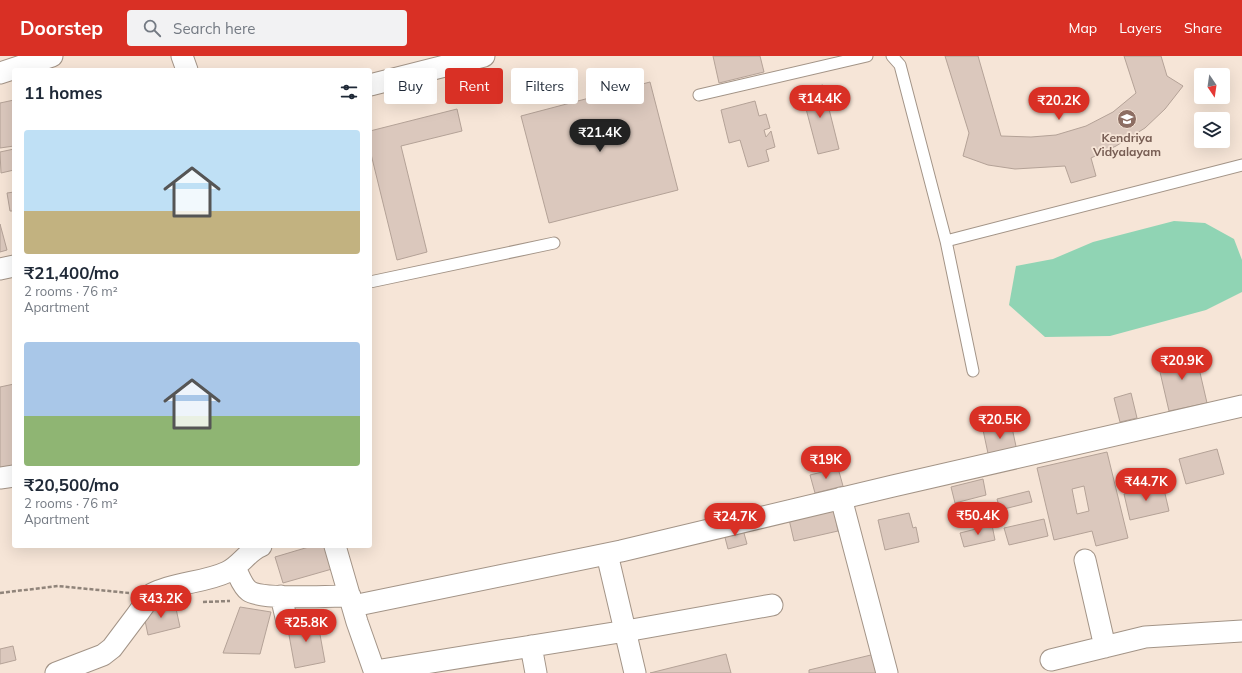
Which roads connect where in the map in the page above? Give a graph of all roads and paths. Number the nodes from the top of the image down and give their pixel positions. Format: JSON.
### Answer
{"nodes":[{"id":1,"x":51,"y":56,"type":"edge"},
{"id":2,"x":182,"y":56,"type":"edge"},
{"id":3,"x":484,"y":56,"type":"edge"},
{"id":4,"x":867,"y":56,"type":"edge"},
{"id":5,"x":892,"y":56,"type":"edge"},
{"id":6,"x":15,"y":68,"type":"edge"},
{"id":7,"x":186,"y":68,"type":"edge"},
{"id":8,"x":12,"y":69,"type":"edge"},
{"id":9,"x":0,"y":73,"type":"edge"},
{"id":10,"x":372,"y":84,"type":"edge"},
{"id":11,"x":699,"y":95,"type":"dead end"},
{"id":12,"x":1242,"y":164,"type":"edge"},
{"id":13,"x":946,"y":241,"type":"junction"},
{"id":14,"x":554,"y":243,"type":"dead end"},
{"id":15,"x":12,"y":266,"type":"edge"},
{"id":16,"x":0,"y":269,"type":"edge"},
{"id":17,"x":372,"y":282,"type":"edge"},
{"id":18,"x":973,"y":371,"type":"dead end"},
{"id":19,"x":1242,"y":406,"type":"edge"},
{"id":20,"x":12,"y":476,"type":"edge"},
{"id":21,"x":0,"y":478,"type":"edge"},
{"id":22,"x":842,"y":498,"type":"junction"},
{"id":23,"x":259,"y":548,"type":"edge"},
{"id":24,"x":336,"y":548,"type":"edge"},
{"id":25,"x":1085,"y":560,"type":"dead end"},
{"id":26,"x":235,"y":568,"type":"junction"},
{"id":27,"x":612,"y":571,"type":"junction"},
{"id":28,"x":772,"y":604,"type":"dead end"},
{"id":29,"x":355,"y":615,"type":"junction"},
{"id":30,"x":626,"y":631,"type":"junction"},
{"id":31,"x":1242,"y":631,"type":"edge"},
{"id":32,"x":531,"y":646,"type":"junction"},
{"id":33,"x":1104,"y":647,"type":"junction"},
{"id":34,"x":1051,"y":660,"type":"dead end"},
{"id":35,"x":375,"y":672,"type":"edge"},
{"id":36,"x":56,"y":673,"type":"edge"},
{"id":37,"x":536,"y":673,"type":"edge"},
{"id":38,"x":635,"y":673,"type":"edge"},
{"id":39,"x":887,"y":673,"type":"edge"}],
"edges":[{"from":1,"to":6,"type":"street"},
{"from":2,"to":7,"type":"street"},
{"from":3,"to":10,"type":"street"},
{"from":4,"to":11,"type":"lane"},
{"from":5,"to":13,"type":"lane"},
{"from":8,"to":9,"type":"street"},
{"from":12,"to":13,"type":"lane"},
{"from":13,"to":18,"type":"lane"},
{"from":14,"to":17,"type":"lane"},
{"from":15,"to":16,"type":"street"},
{"from":19,"to":22,"type":"street"},
{"from":20,"to":21,"type":"street"},
{"from":22,"to":27,"type":"street"},
{"from":22,"to":39,"type":"street"},
{"from":23,"to":26,"type":"street"},
{"from":24,"to":29,"type":"street"},
{"from":25,"to":33,"type":"street"},
{"from":26,"to":29,"type":"street"},
{"from":26,"to":36,"type":"street","bridge":true},
{"from":27,"to":29,"type":"street"},
{"from":27,"to":30,"type":"street"},
{"from":28,"to":30,"type":"street"},
{"from":29,"to":35,"type":"street"},
{"from":30,"to":32,"type":"street"},
{"from":30,"to":38,"type":"street"},
{"from":31,"to":33,"type":"street"},
{"from":32,"to":35,"type":"street"},
{"from":32,"to":37,"type":"street"},
{"from":33,"to":34,"type":"street"}]}
